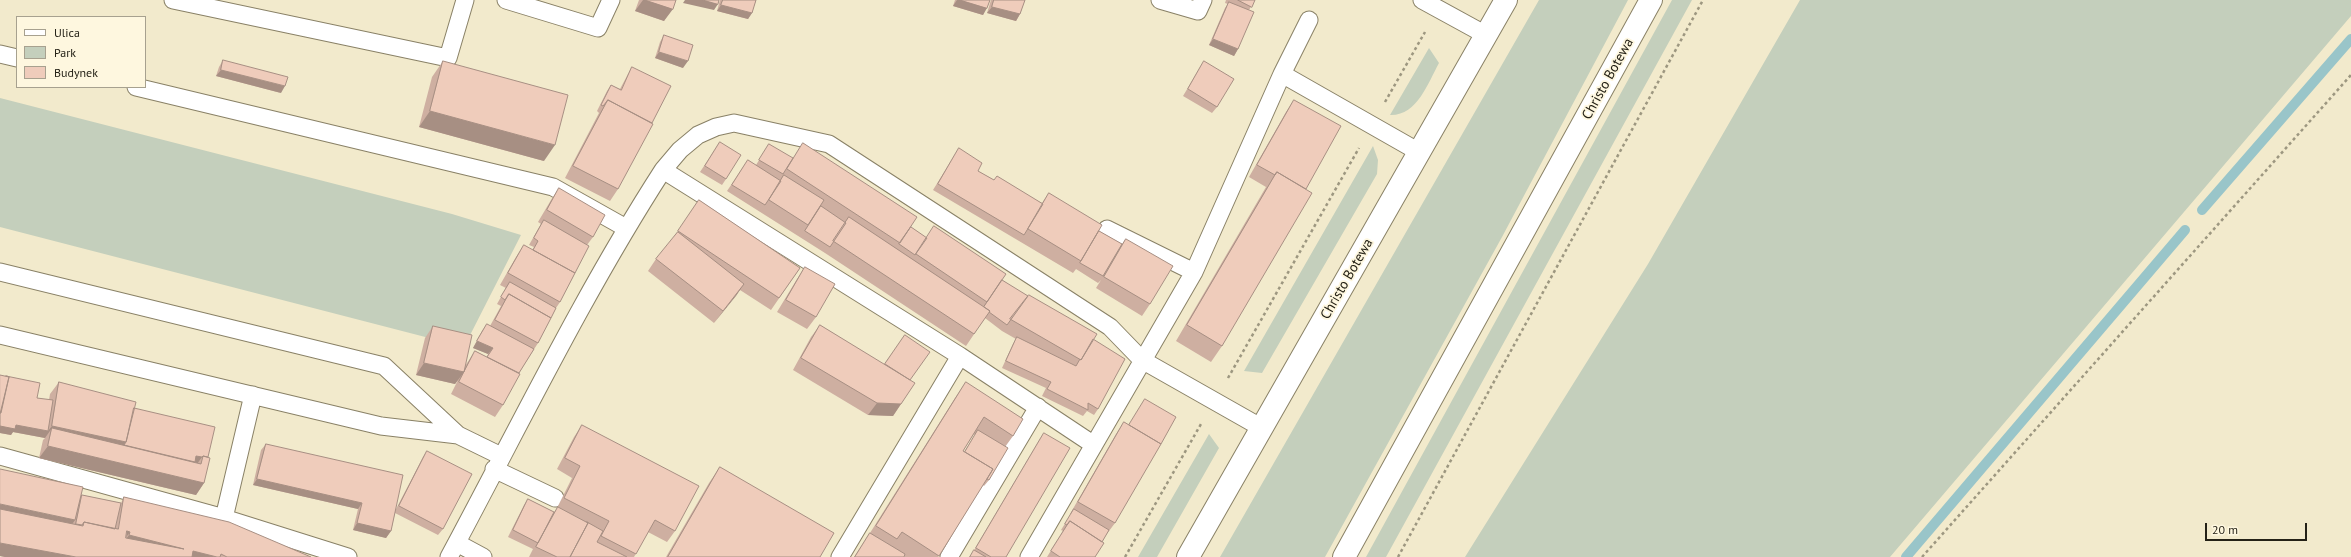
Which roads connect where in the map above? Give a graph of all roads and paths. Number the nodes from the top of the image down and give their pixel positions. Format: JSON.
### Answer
{"nodes":[{"id":1,"x":173,"y":0,"type":"edge"},
{"id":2,"x":465,"y":0,"type":"edge"},
{"id":3,"x":506,"y":0,"type":"edge"},
{"id":4,"x":611,"y":0,"type":"edge"},
{"id":5,"x":1160,"y":0,"type":"edge"},
{"id":6,"x":1203,"y":0,"type":"edge"},
{"id":7,"x":1422,"y":0,"type":"edge"},
{"id":8,"x":1506,"y":0,"type":"edge"},
{"id":9,"x":1651,"y":0,"type":"edge"},
{"id":10,"x":1703,"y":0,"type":"edge"},
{"id":11,"x":1309,"y":20,"type":"dead end"},
{"id":12,"x":1486,"y":35,"type":"junction"},
{"id":13,"x":1421,"y":38,"type":"dead end"},
{"id":14,"x":0,"y":54,"type":"edge"},
{"id":15,"x":16,"y":58,"type":"edge"},
{"id":16,"x":1282,"y":74,"type":"junction"},
{"id":17,"x":2351,"y":75,"type":"edge"},
{"id":18,"x":140,"y":88,"type":"edge"},
{"id":19,"x":1384,"y":103,"type":"dead end"},
{"id":20,"x":1360,"y":145,"type":"dead end"},
{"id":21,"x":1420,"y":152,"type":"junction"},
{"id":22,"x":663,"y":170,"type":"junction"},
{"id":23,"x":626,"y":228,"type":"junction"},
{"id":24,"x":1107,"y":229,"type":"dead end"},
{"id":25,"x":0,"y":272,"type":"edge"},
{"id":26,"x":1194,"y":272,"type":"junction"},
{"id":27,"x":0,"y":335,"type":"edge"},
{"id":28,"x":960,"y":356,"type":"junction"},
{"id":29,"x":1142,"y":360,"type":"junction"},
{"id":30,"x":1233,"y":369,"type":"dead end"},
{"id":31,"x":253,"y":395,"type":"junction"},
{"id":32,"x":1038,"y":407,"type":"junction"},
{"id":33,"x":1202,"y":424,"type":"dead end"},
{"id":34,"x":1262,"y":428,"type":"junction"},
{"id":35,"x":458,"y":435,"type":"junction"},
{"id":36,"x":1094,"y":445,"type":"junction"},
{"id":37,"x":0,"y":456,"type":"edge"},
{"id":38,"x":498,"y":463,"type":"junction"},
{"id":39,"x":555,"y":498,"type":"dead end"},
{"id":40,"x":224,"y":518,"type":"junction"},
{"id":41,"x":453,"y":550,"type":"edge"},
{"id":42,"x":348,"y":557,"type":"edge"},
{"id":43,"x":483,"y":557,"type":"edge"},
{"id":44,"x":840,"y":557,"type":"edge"},
{"id":45,"x":949,"y":557,"type":"edge"},
{"id":46,"x":1029,"y":557,"type":"edge"},
{"id":47,"x":1125,"y":557,"type":"edge"},
{"id":48,"x":1188,"y":557,"type":"edge"},
{"id":49,"x":1344,"y":557,"type":"edge"},
{"id":50,"x":1398,"y":557,"type":"edge"},
{"id":51,"x":1922,"y":557,"type":"edge"}],
"edges":[{"from":1,"to":2,"type":"lane"},
{"from":3,"to":4,"type":"lane"},
{"from":5,"to":6,"type":"lane"},
{"from":7,"to":12,"type":"lane"},
{"from":8,"to":12,"type":"main road","name":"Christo Botewa"},
{"from":9,"to":49,"type":"main road","name":"Christo Botewa"},
{"from":10,"to":50,"type":"path"},
{"from":11,"to":16,"type":"lane"},
{"from":12,"to":21,"type":"main road","name":"Christo Botewa"},
{"from":13,"to":19,"type":"path"},
{"from":14,"to":15,"type":"lane"},
{"from":16,"to":21,"type":"lane"},
{"from":16,"to":26,"type":"lane"},
{"from":17,"to":51,"type":"path"},
{"from":18,"to":23,"type":"lane"},
{"from":20,"to":30,"type":"path"},
{"from":21,"to":34,"type":"main road","name":"Christo Botewa"},
{"from":22,"to":23,"type":"lane"},
{"from":22,"to":28,"type":"lane"},
{"from":22,"to":29,"type":"lane"},
{"from":23,"to":38,"type":"lane"},
{"from":24,"to":26,"type":"lane"},
{"from":25,"to":35,"type":"lane"},
{"from":26,"to":29,"type":"lane"},
{"from":27,"to":31,"type":"lane"},
{"from":28,"to":32,"type":"lane"},
{"from":28,"to":44,"type":"lane"},
{"from":29,"to":34,"type":"lane"},
{"from":29,"to":36,"type":"lane"},
{"from":31,"to":35,"type":"lane"},
{"from":31,"to":40,"type":"lane"},
{"from":32,"to":36,"type":"lane"},
{"from":32,"to":45,"type":"lane"},
{"from":33,"to":47,"type":"path"},
{"from":34,"to":48,"type":"main road","name":"Christo Botewa"},
{"from":35,"to":38,"type":"lane"},
{"from":36,"to":46,"type":"lane"},
{"from":37,"to":40,"type":"lane"},
{"from":38,"to":39,"type":"lane"},
{"from":38,"to":41,"type":"lane"},
{"from":40,"to":42,"type":"lane"},
{"from":41,"to":43,"type":"lane"}]}
